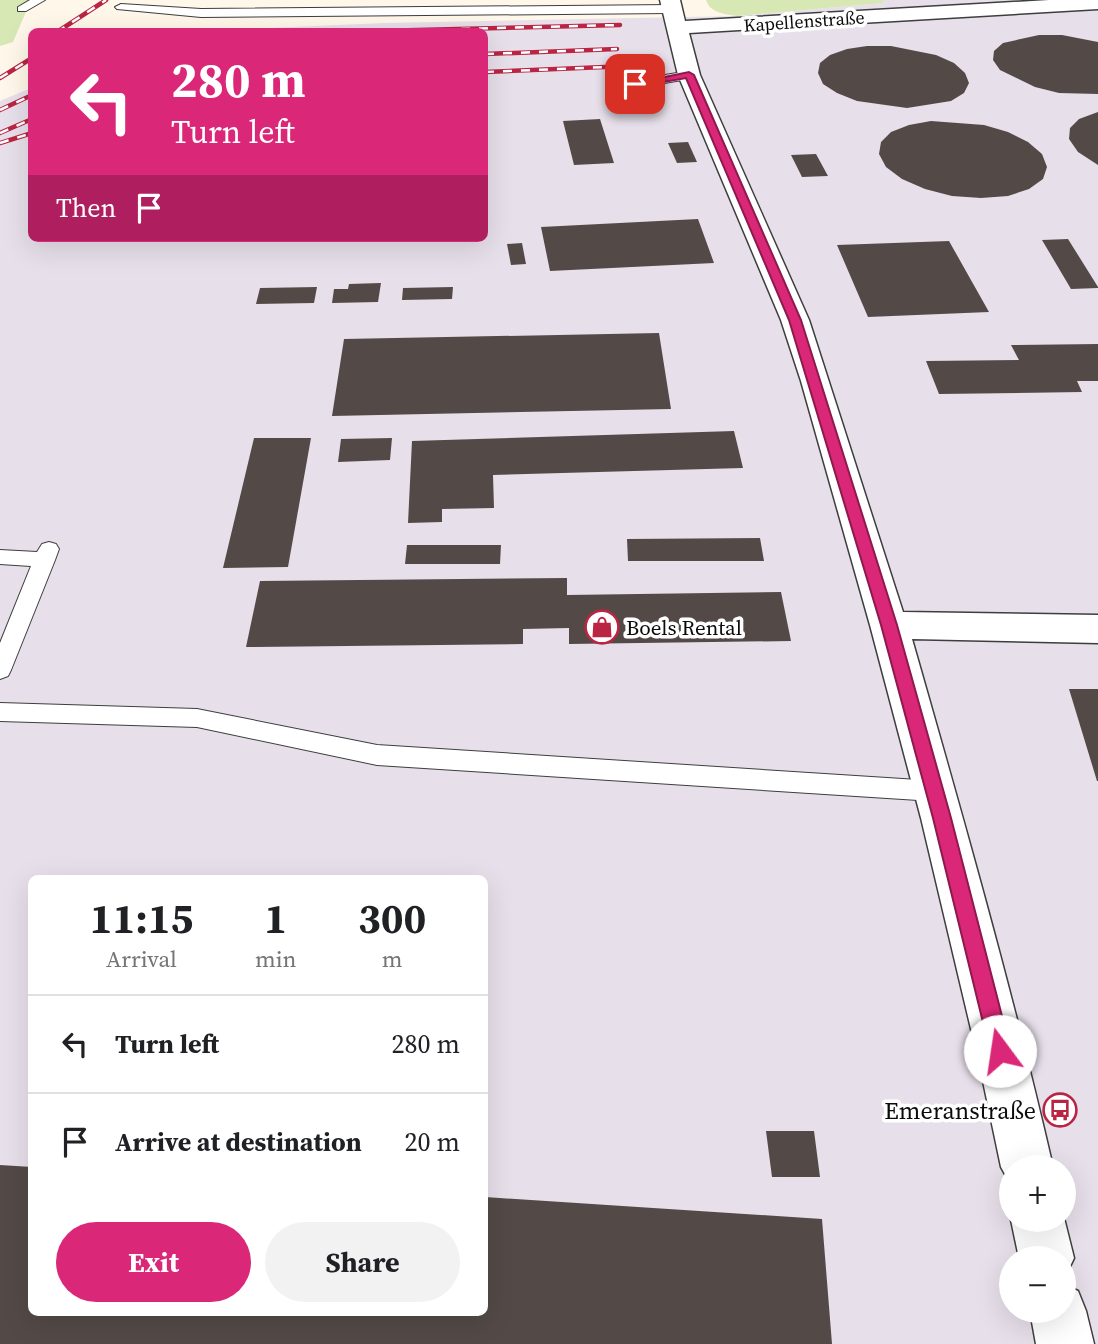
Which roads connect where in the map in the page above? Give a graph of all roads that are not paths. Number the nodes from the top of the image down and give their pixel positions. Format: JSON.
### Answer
{"nodes":[{"id":1,"x":39,"y":0,"type":"edge"},
{"id":2,"x":1098,"y":3,"type":"edge"},
{"id":3,"x":121,"y":7,"type":"dead end"},
{"id":4,"x":22,"y":9,"type":"dead end"},
{"id":5,"x":673,"y":12,"type":"edge"},
{"id":6,"x":689,"y":75,"type":"junction"},
{"id":7,"x":635,"y":84,"type":"dead end"},
{"id":8,"x":0,"y":557,"type":"edge"},
{"id":9,"x":889,"y":625,"type":"junction"},
{"id":10,"x":1098,"y":629,"type":"edge"},
{"id":11,"x":0,"y":670,"type":"edge"},
{"id":12,"x":0,"y":712,"type":"edge"},
{"id":13,"x":934,"y":791,"type":"junction"},
{"id":14,"x":1024,"y":1155,"type":"edge"},
{"id":15,"x":1061,"y":1323,"type":"edge"},
{"id":16,"x":1065,"y":1344,"type":"edge"}],
"edges":[{"from":1,"to":4,"type":"lane"},
{"from":2,"to":5,"type":"street","name":"Kapellenstraße"},
{"from":3,"to":5,"type":"lane"},
{"from":5,"to":6,"type":"street"},
{"from":6,"to":7,"type":"lane"},
{"from":6,"to":9,"type":"street"},
{"from":8,"to":11,"type":"lane"},
{"from":9,"to":10,"type":"street"},
{"from":9,"to":13,"type":"street"},
{"from":12,"to":13,"type":"lane"},
{"from":13,"to":14,"type":"street"},
{"from":15,"to":16,"type":"street"}]}
